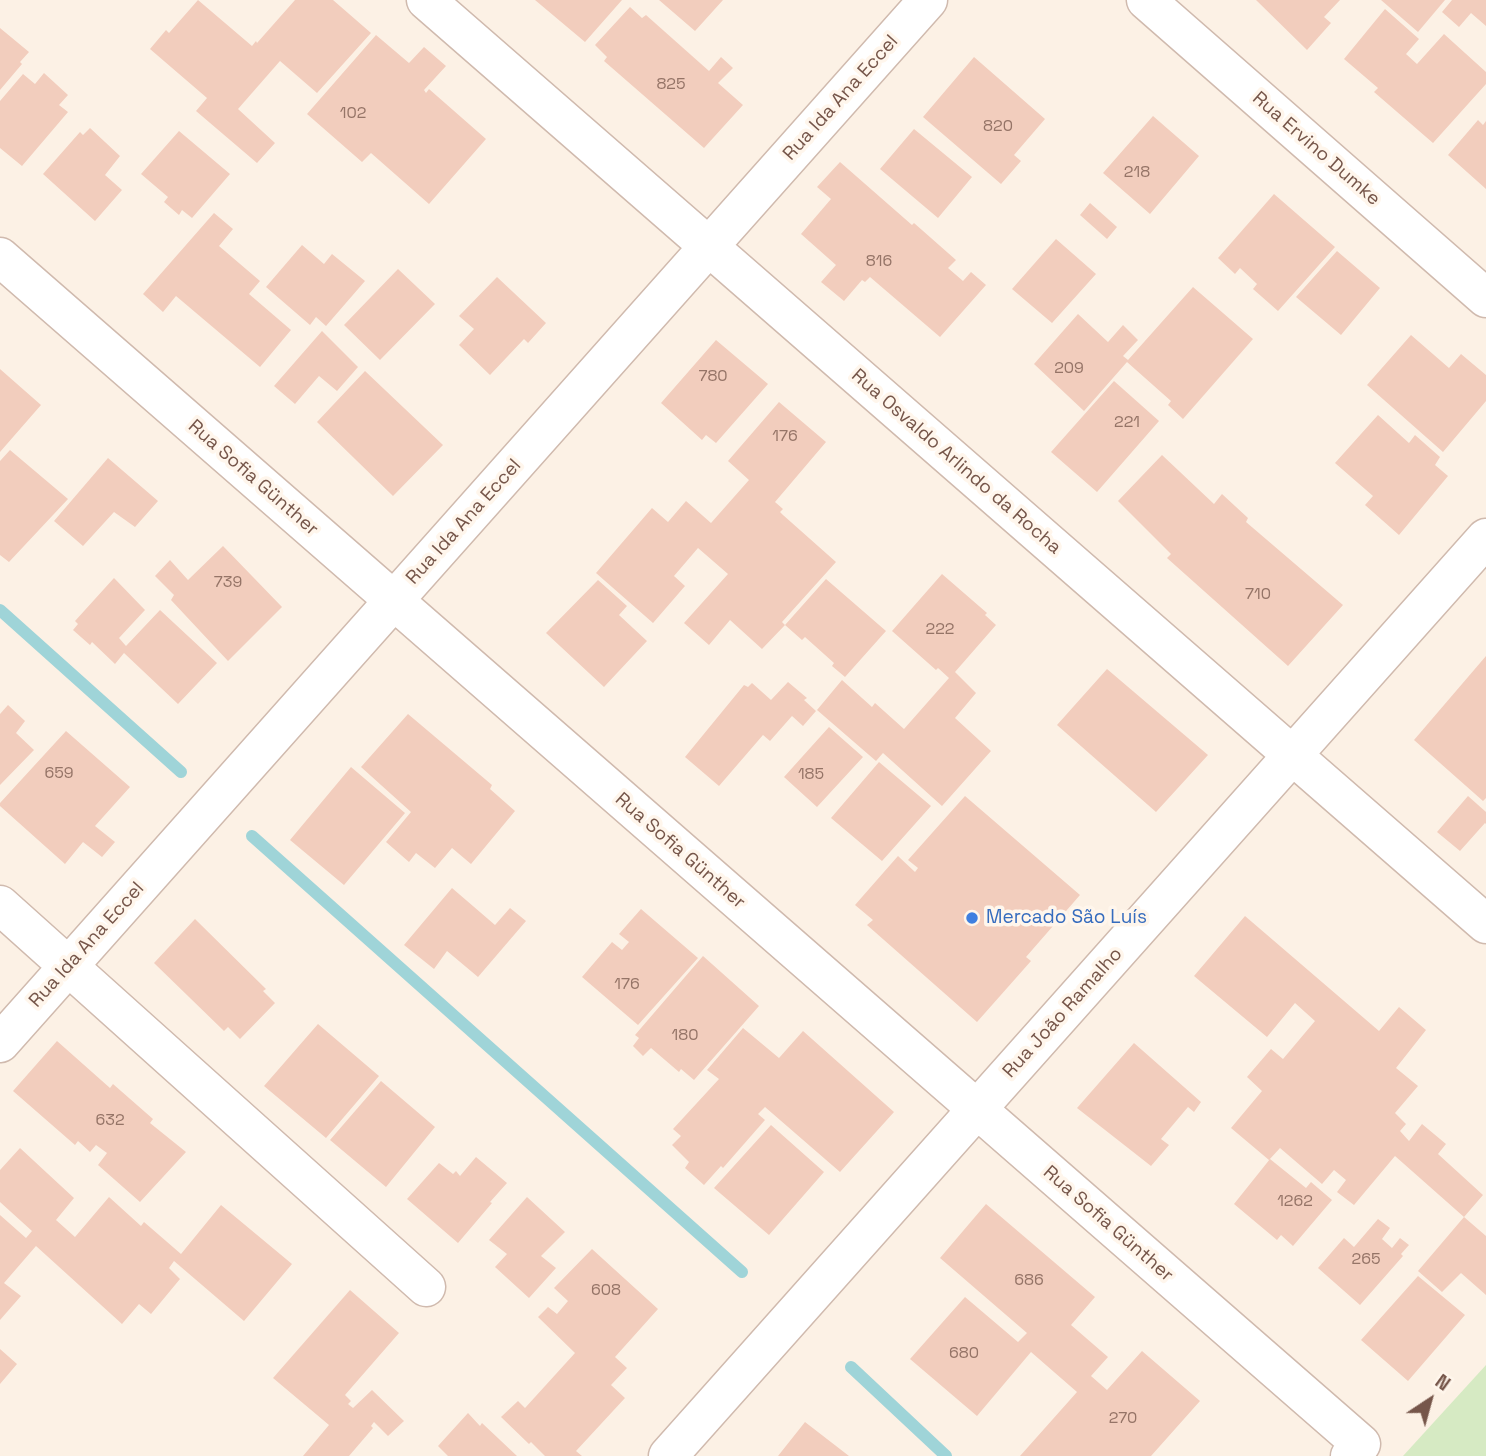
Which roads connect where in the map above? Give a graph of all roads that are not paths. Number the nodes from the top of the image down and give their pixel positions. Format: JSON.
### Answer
{"nodes":[{"id":1,"x":426,"y":0,"type":"edge"},
{"id":2,"x":928,"y":0,"type":"edge"},
{"id":3,"x":1146,"y":0,"type":"edge"},
{"id":4,"x":709,"y":247,"type":"junction"},
{"id":5,"x":0,"y":257,"type":"edge"},
{"id":6,"x":1486,"y":298,"type":"edge"},
{"id":7,"x":1486,"y":538,"type":"edge"},
{"id":8,"x":394,"y":601,"type":"junction"},
{"id":9,"x":1292,"y":755,"type":"junction"},
{"id":10,"x":0,"y":905,"type":"edge"},
{"id":11,"x":1486,"y":924,"type":"edge"},
{"id":12,"x":68,"y":967,"type":"junction"},
{"id":13,"x":0,"y":1043,"type":"edge"},
{"id":14,"x":977,"y":1110,"type":"junction"},
{"id":15,"x":426,"y":1286,"type":"dead end"},
{"id":16,"x":1356,"y":1450,"type":"edge"},
{"id":17,"x":668,"y":1456,"type":"edge"}],
"edges":[{"from":1,"to":4,"type":"street","name":"Rua Osvaldo Arlindo da Rocha"},
{"from":2,"to":4,"type":"street","name":"Rua Ida Ana Eccel"},
{"from":3,"to":6,"type":"street","name":"Rua Ervino Dumke"},
{"from":4,"to":8,"type":"street","name":"Rua Ida Ana Eccel"},
{"from":4,"to":9,"type":"street","name":"Rua Osvaldo Arlindo da Rocha"},
{"from":5,"to":8,"type":"street","name":"Rua Sofia Günther"},
{"from":7,"to":9,"type":"street","name":"Rua João Ramalho"},
{"from":8,"to":12,"type":"street","name":"Rua Ida Ana Eccel"},
{"from":8,"to":14,"type":"street","name":"Rua Sofia Günther"},
{"from":9,"to":11,"type":"street","name":"Rua Osvaldo Arlindo da Rocha"},
{"from":9,"to":14,"type":"street","name":"Rua João Ramalho"},
{"from":10,"to":12,"type":"street"},
{"from":12,"to":13,"type":"street","name":"Rua Ida Ana Eccel"},
{"from":12,"to":15,"type":"street"},
{"from":14,"to":16,"type":"street","name":"Rua Sofia Günther"},
{"from":14,"to":17,"type":"street","name":"Rua João Ramalho"}]}
